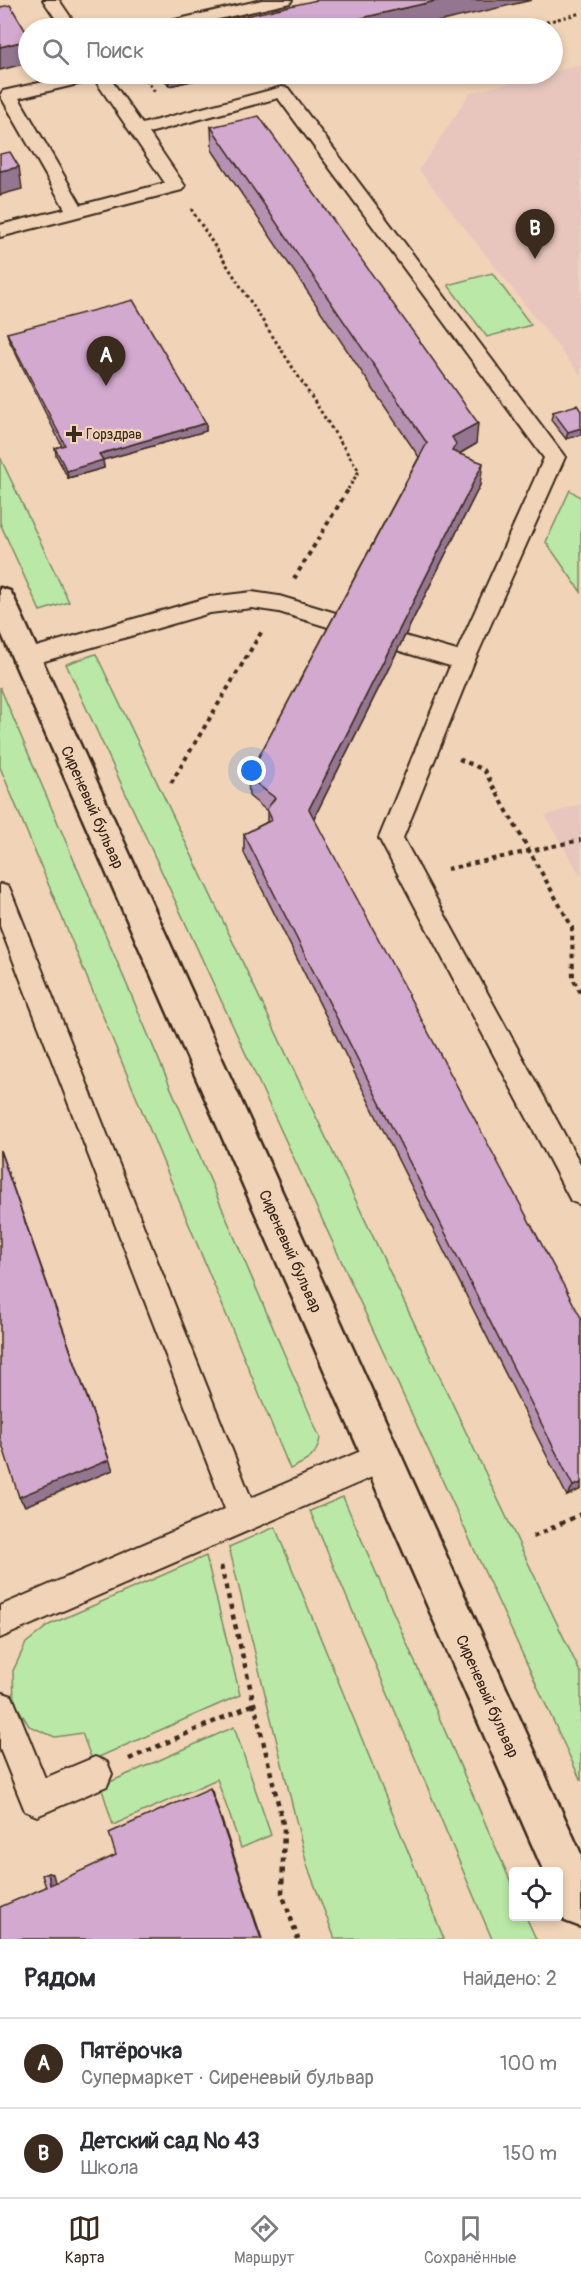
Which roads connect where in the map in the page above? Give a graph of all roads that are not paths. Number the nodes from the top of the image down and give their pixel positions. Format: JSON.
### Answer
{"nodes":[{"id":1,"x":51,"y":0,"type":"edge"},
{"id":2,"x":284,"y":0,"type":"edge"},
{"id":3,"x":63,"y":18,"type":"edge"},
{"id":4,"x":204,"y":18,"type":"edge"},
{"id":5,"x":56,"y":84,"type":"edge"},
{"id":6,"x":106,"y":84,"type":"edge"},
{"id":7,"x":138,"y":131,"type":"junction"},
{"id":8,"x":76,"y":212,"type":"junction"},
{"id":9,"x":0,"y":231,"type":"edge"},
{"id":10,"x":0,"y":598,"type":"edge"},
{"id":11,"x":341,"y":623,"type":"edge"},
{"id":12,"x":401,"y":643,"type":"edge"},
{"id":13,"x":27,"y":658,"type":"junction"},
{"id":14,"x":463,"y":662,"type":"junction"},
{"id":15,"x":0,"y":894,"type":"edge"},
{"id":16,"x":581,"y":1192,"type":"edge"},
{"id":17,"x":382,"y":1457,"type":"junction"},
{"id":18,"x":243,"y":1517,"type":"junction"},
{"id":19,"x":0,"y":1622,"type":"edge"},
{"id":20,"x":0,"y":1708,"type":"edge"},
{"id":21,"x":95,"y":1774,"type":"road end"},
{"id":22,"x":581,"y":1905,"type":"edge"}],
"edges":[{"from":1,"to":3,"type":"lane"},
{"from":2,"to":4,"type":"lane"},
{"from":5,"to":8,"type":"lane"},
{"from":6,"to":7,"type":"lane"},
{"from":7,"to":8,"type":"lane"},
{"from":7,"to":14,"type":"lane"},
{"from":8,"to":9,"type":"lane"},
{"from":10,"to":13,"type":"street","name":"Сиреневый бульвар"},
{"from":11,"to":13,"type":"lane"},
{"from":12,"to":14,"type":"lane"},
{"from":13,"to":17,"type":"street","name":"Сиреневый бульвар"},
{"from":14,"to":16,"type":"lane"},
{"from":15,"to":18,"type":"lane"},
{"from":17,"to":18,"type":"lane"},
{"from":17,"to":22,"type":"street","name":"Сиреневый бульвар"},
{"from":18,"to":19,"type":"lane"},
{"from":20,"to":21,"type":"lane"}]}
